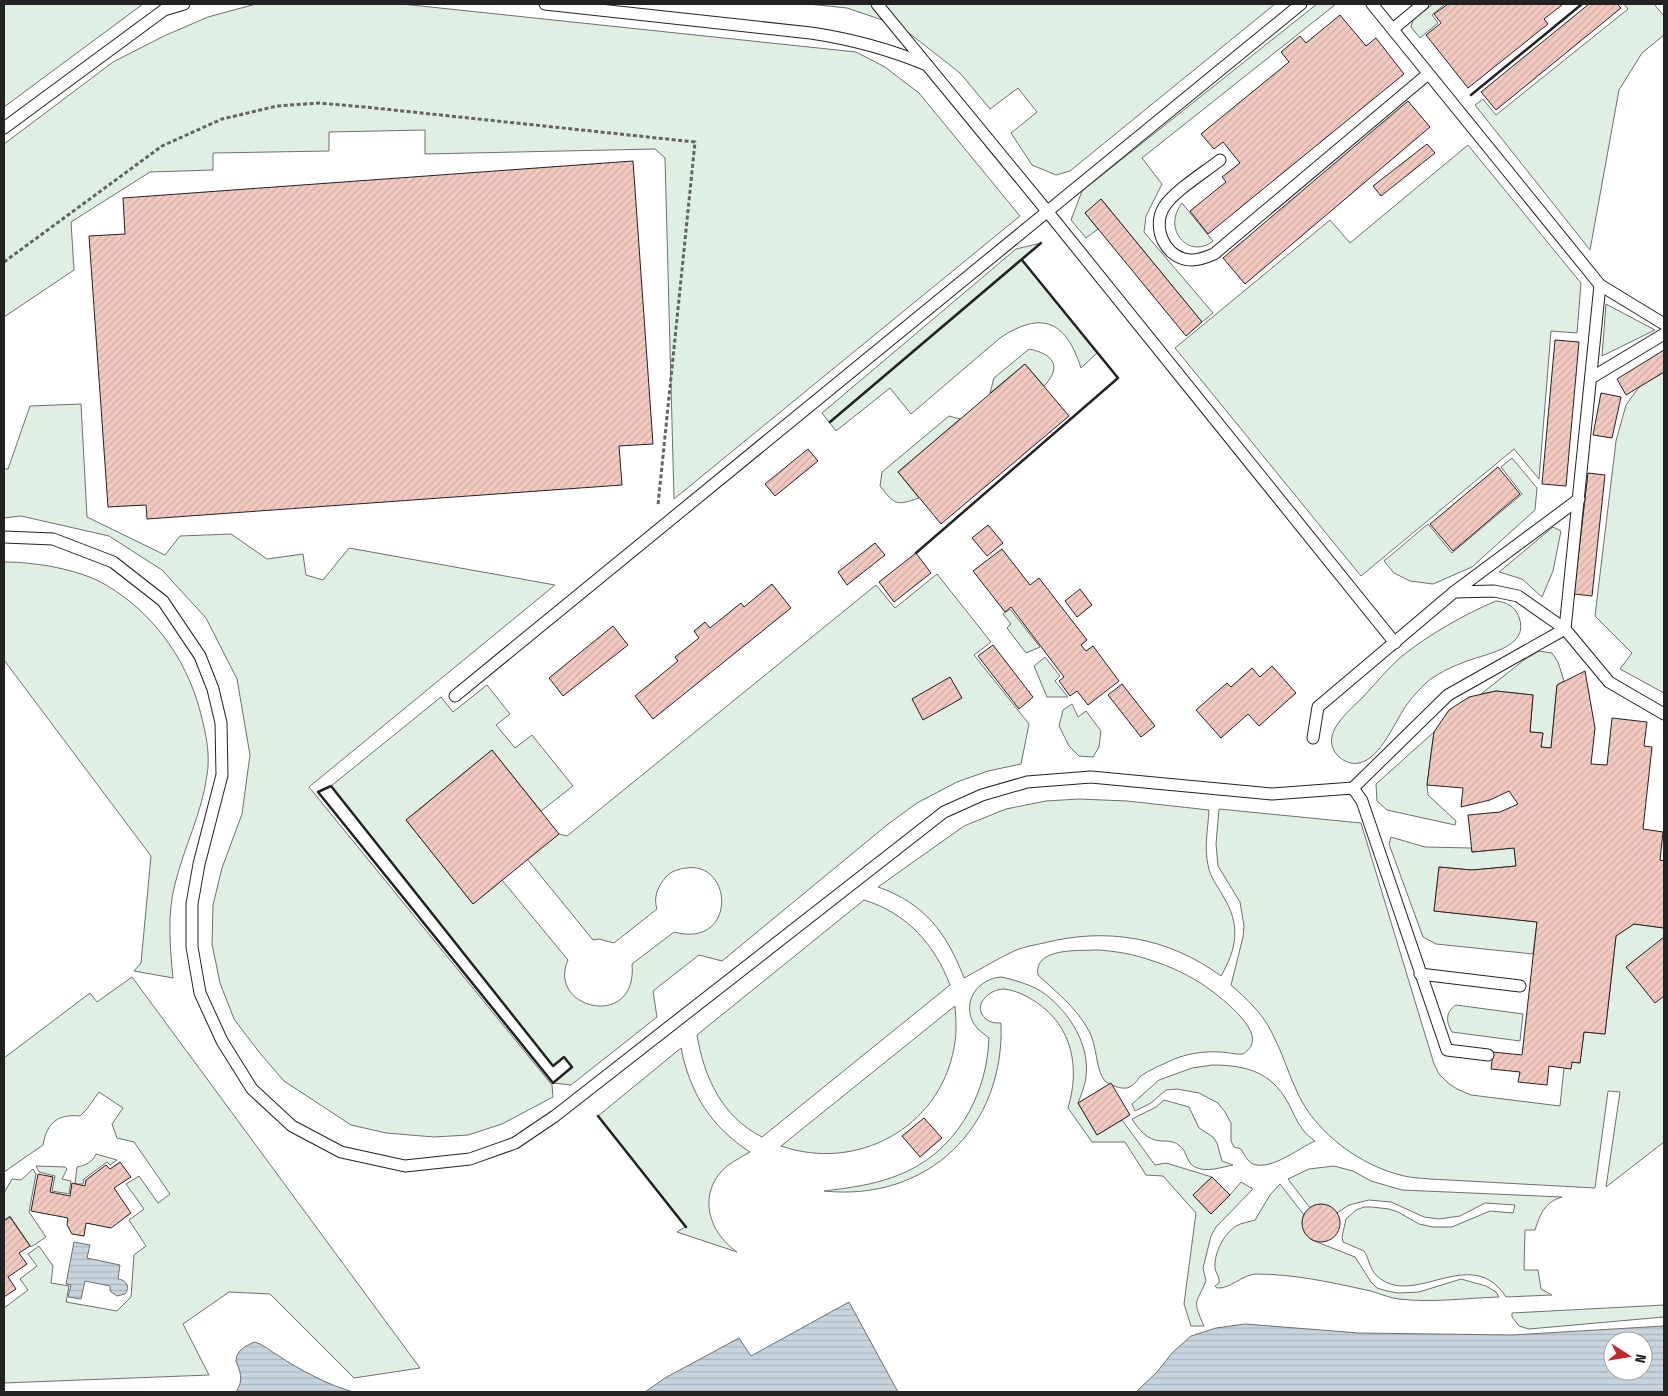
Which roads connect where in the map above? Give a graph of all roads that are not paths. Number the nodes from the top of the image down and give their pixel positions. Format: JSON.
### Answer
{"nodes":[{"id":1,"x":184,"y":4,"type":"edge"},
{"id":2,"x":545,"y":4,"type":"edge"},
{"id":3,"x":877,"y":4,"type":"edge"},
{"id":4,"x":1301,"y":4,"type":"edge"},
{"id":5,"x":1372,"y":4,"type":"edge"},
{"id":6,"x":1423,"y":4,"type":"edge"},
{"id":7,"x":1392,"y":30,"type":"junction"},
{"id":8,"x":928,"y":66,"type":"junction"},
{"id":9,"x":1428,"y":74,"type":"junction"},
{"id":10,"x":4,"y":128,"type":"edge"},
{"id":11,"x":1220,"y":160,"type":"dead end"},
{"id":12,"x":1047,"y":211,"type":"junction"},
{"id":13,"x":1600,"y":285,"type":"junction"},
{"id":14,"x":1664,"y":324,"type":"edge"},
{"id":15,"x":1664,"y":334,"type":"edge"},
{"id":16,"x":1591,"y":378,"type":"junction"},
{"id":17,"x":1579,"y":499,"type":"junction"},
{"id":18,"x":4,"y":537,"type":"edge"},
{"id":19,"x":1454,"y":592,"type":"junction"},
{"id":20,"x":1565,"y":629,"type":"junction"},
{"id":21,"x":1395,"y":643,"type":"junction"},
{"id":22,"x":454,"y":696,"type":"dead end"},
{"id":23,"x":1664,"y":714,"type":"edge"},
{"id":24,"x":1313,"y":738,"type":"dead end"},
{"id":25,"x":1353,"y":788,"type":"junction"},
{"id":26,"x":1420,"y":974,"type":"junction"},
{"id":27,"x":1520,"y":986,"type":"dead end"},
{"id":28,"x":1488,"y":1056,"type":"dead end"}],
"edges":[{"from":1,"to":10,"type":"lane"},
{"from":2,"to":8,"type":"lane"},
{"from":3,"to":8,"type":"lane"},
{"from":4,"to":12,"type":"lane"},
{"from":5,"to":7,"type":"lane"},
{"from":6,"to":7,"type":"lane"},
{"from":7,"to":9,"type":"lane"},
{"from":8,"to":12,"type":"lane"},
{"from":9,"to":11,"type":"lane"},
{"from":9,"to":13,"type":"lane"},
{"from":12,"to":21,"type":"lane"},
{"from":12,"to":22,"type":"lane"},
{"from":13,"to":14,"type":"lane"},
{"from":13,"to":16,"type":"lane"},
{"from":15,"to":16,"type":"lane"},
{"from":16,"to":17,"type":"lane"},
{"from":17,"to":19,"type":"lane"},
{"from":17,"to":20,"type":"lane"},
{"from":18,"to":25,"type":"lane"},
{"from":19,"to":20,"type":"lane"},
{"from":19,"to":21,"type":"lane"},
{"from":20,"to":23,"type":"lane"},
{"from":20,"to":25,"type":"lane"},
{"from":21,"to":24,"type":"lane"},
{"from":25,"to":26,"type":"lane"},
{"from":26,"to":27,"type":"lane"},
{"from":26,"to":28,"type":"lane"}]}
